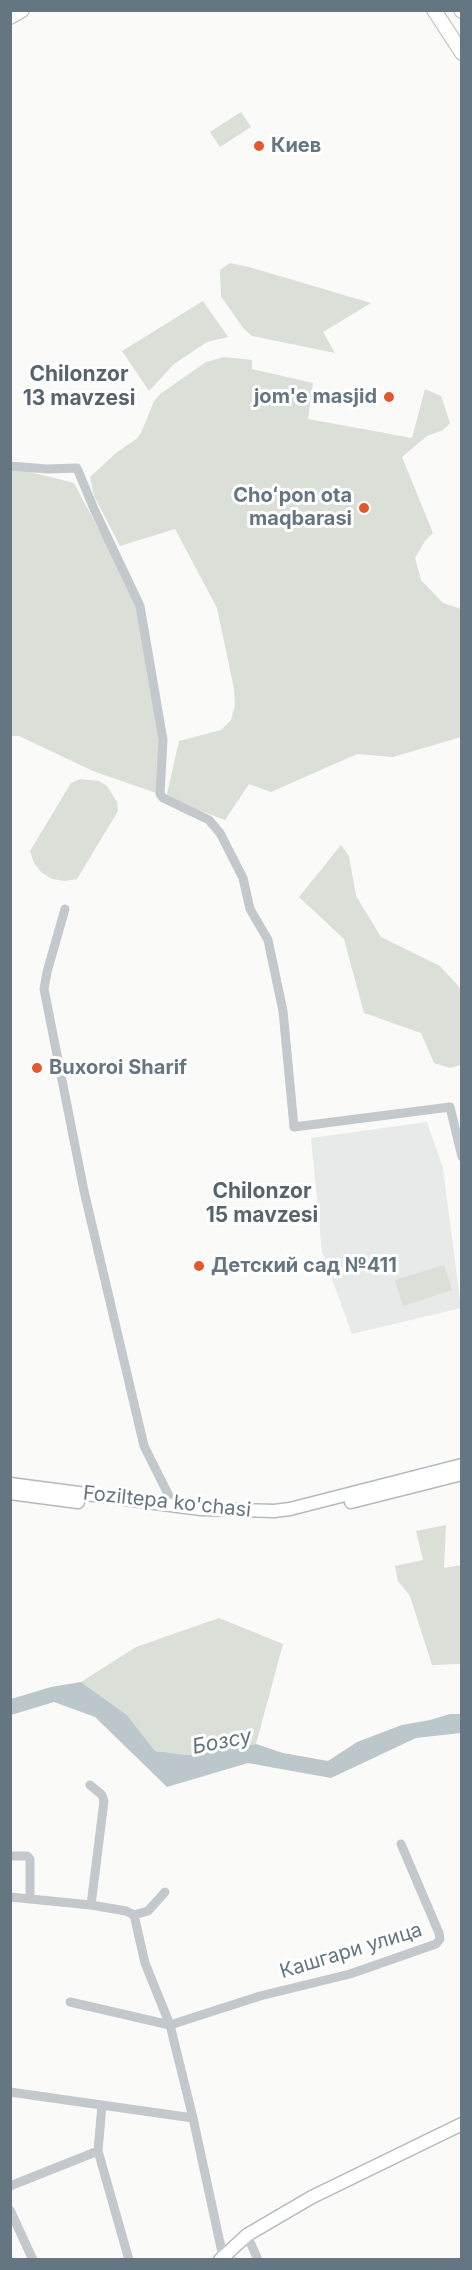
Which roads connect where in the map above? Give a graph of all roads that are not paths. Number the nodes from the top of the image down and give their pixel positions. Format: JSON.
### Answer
{"nodes":[{"id":1,"x":22,"y":10,"type":"edge"},
{"id":2,"x":434,"y":10,"type":"edge"},
{"id":3,"x":10,"y":17,"type":"edge"},
{"id":4,"x":462,"y":53,"type":"edge"},
{"id":5,"x":10,"y":466,"type":"edge"},
{"id":6,"x":65,"y":909,"type":"dead end"},
{"id":7,"x":462,"y":1157,"type":"edge"},
{"id":8,"x":462,"y":1465,"type":"edge"},
{"id":9,"x":462,"y":1474,"type":"edge"},
{"id":10,"x":10,"y":1484,"type":"edge"},
{"id":11,"x":10,"y":1494,"type":"edge"},
{"id":12,"x":173,"y":1509,"type":"junction"},
{"id":13,"x":90,"y":1785,"type":"dead end"},
{"id":14,"x":401,"y":1844,"type":"dead end"},
{"id":15,"x":10,"y":1856,"type":"edge"},
{"id":16,"x":165,"y":1892,"type":"dead end"},
{"id":17,"x":10,"y":1897,"type":"edge"},
{"id":18,"x":30,"y":1899,"type":"junction"},
{"id":19,"x":91,"y":1905,"type":"junction"},
{"id":20,"x":134,"y":1915,"type":"junction"},
{"id":21,"x":70,"y":2002,"type":"dead end"},
{"id":22,"x":170,"y":2025,"type":"junction"},
{"id":23,"x":10,"y":2091,"type":"edge"},
{"id":24,"x":102,"y":2105,"type":"junction"},
{"id":25,"x":193,"y":2118,"type":"junction"},
{"id":26,"x":462,"y":2124,"type":"edge"},
{"id":27,"x":98,"y":2151,"type":"junction"},
{"id":28,"x":10,"y":2186,"type":"edge"},
{"id":29,"x":10,"y":2210,"type":"edge"},
{"id":30,"x":247,"y":2235,"type":"junction"},
{"id":31,"x":222,"y":2258,"type":"edge"},
{"id":32,"x":33,"y":2259,"type":"edge"},
{"id":33,"x":129,"y":2259,"type":"edge"},
{"id":34,"x":258,"y":2259,"type":"edge"}],
"edges":[{"from":1,"to":3,"type":"main road"},
{"from":2,"to":4,"type":"main road"},
{"from":5,"to":7,"type":"street"},
{"from":6,"to":12,"type":"street"},
{"from":8,"to":12,"type":"main road","name":"Foziltepa ko'chasi"},
{"from":9,"to":12,"type":"main road","name":"Foziltepa ko'chasi"},
{"from":10,"to":12,"type":"main road","name":"Foziltepa ko'chasi"},
{"from":11,"to":12,"type":"main road","name":"Foziltepa ko'chasi"},
{"from":13,"to":19,"type":"street"},
{"from":14,"to":22,"type":"street","name":"Кашгари улица"},
{"from":15,"to":18,"type":"street"},
{"from":16,"to":20,"type":"street"},
{"from":17,"to":18,"type":"street"},
{"from":18,"to":19,"type":"street"},
{"from":19,"to":20,"type":"street"},
{"from":20,"to":22,"type":"street"},
{"from":21,"to":22,"type":"street"},
{"from":22,"to":25,"type":"street"},
{"from":23,"to":24,"type":"street"},
{"from":24,"to":25,"type":"street"},
{"from":24,"to":27,"type":"street"},
{"from":25,"to":31,"type":"street"},
{"from":26,"to":30,"type":"main road"},
{"from":27,"to":28,"type":"street"},
{"from":27,"to":33,"type":"street"},
{"from":29,"to":32,"type":"street"},
{"from":30,"to":31,"type":"main road"},
{"from":30,"to":34,"type":"street"}]}
